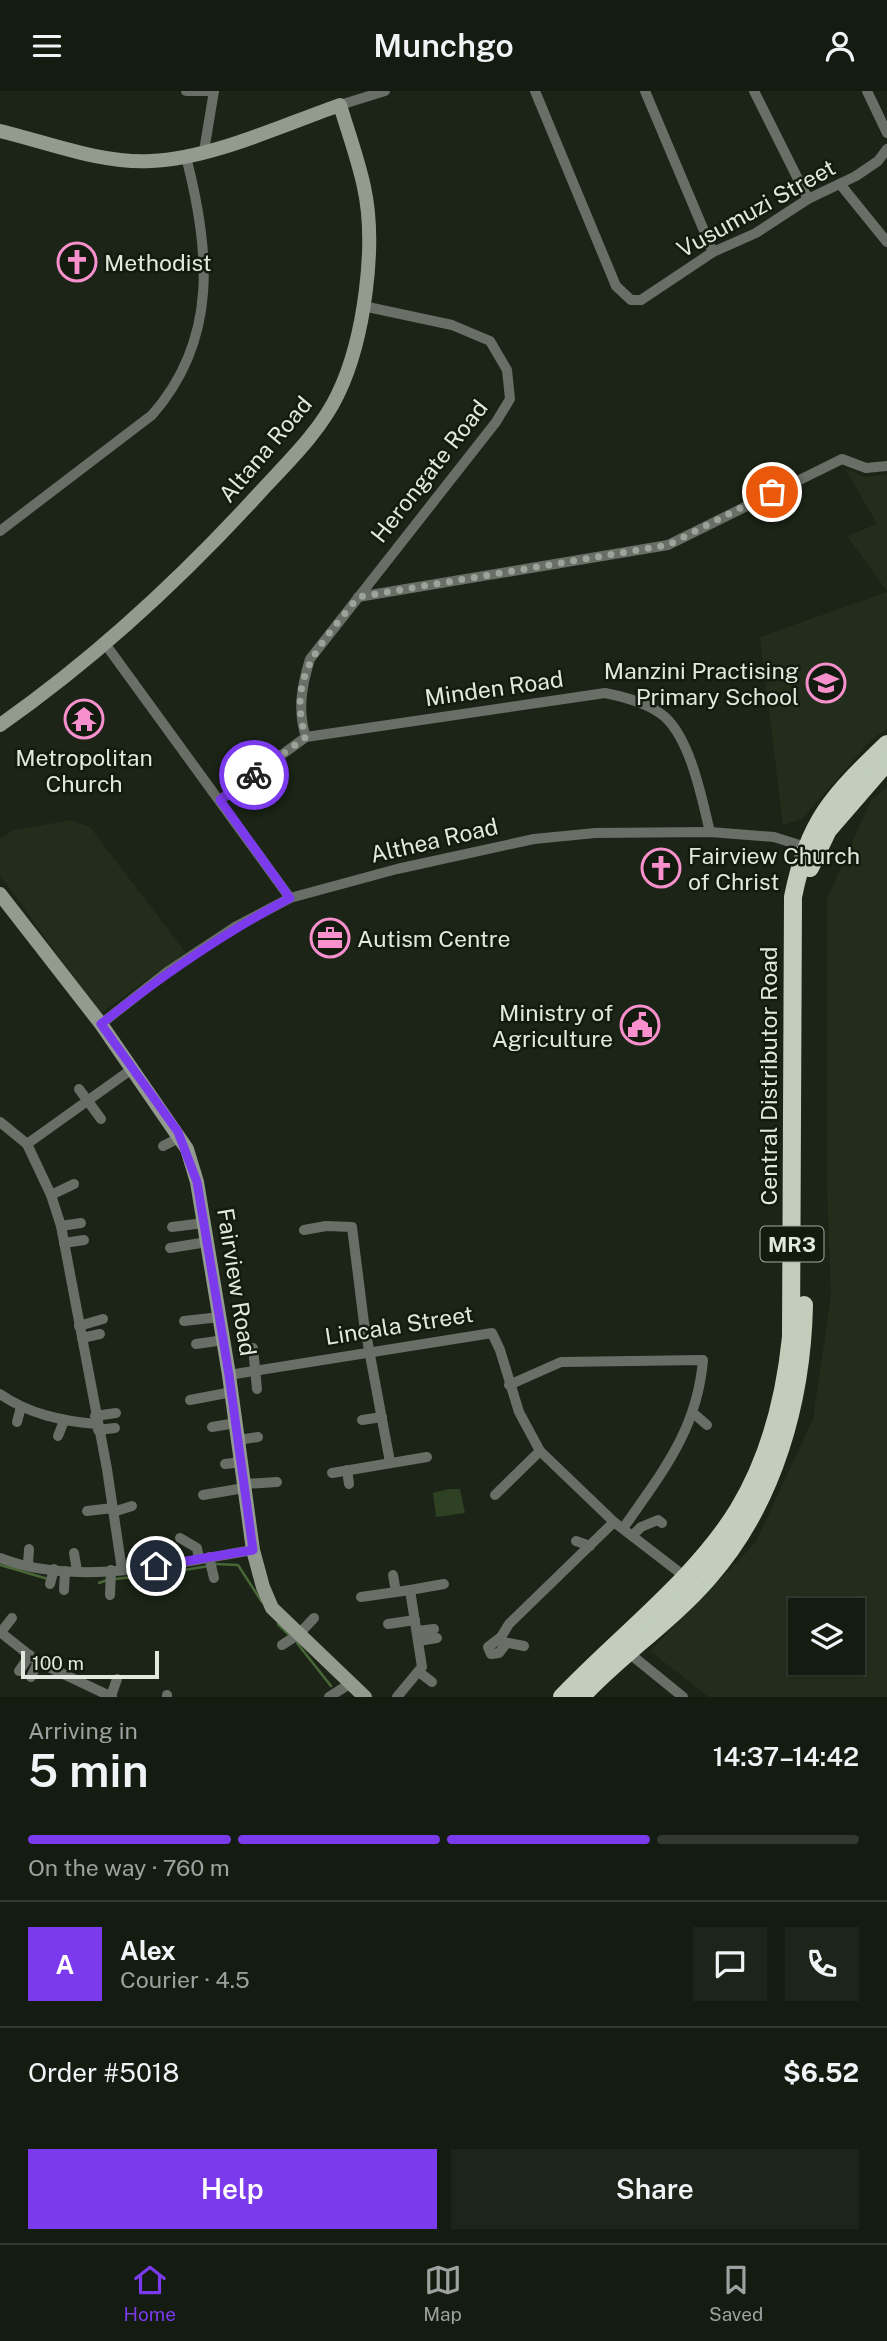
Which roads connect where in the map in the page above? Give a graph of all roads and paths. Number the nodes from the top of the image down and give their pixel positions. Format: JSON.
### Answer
{"nodes":[{"id":1,"x":187,"y":91,"type":"edge"},
{"id":2,"x":214,"y":91,"type":"edge"},
{"id":3,"x":385,"y":91,"type":"edge"},
{"id":4,"x":535,"y":91,"type":"edge"},
{"id":5,"x":645,"y":91,"type":"edge"},
{"id":6,"x":754,"y":91,"type":"edge"},
{"id":7,"x":867,"y":91,"type":"edge"},
{"id":8,"x":340,"y":105,"type":"junction"},
{"id":9,"x":0,"y":131,"type":"edge"},
{"id":10,"x":887,"y":133,"type":"edge"},
{"id":11,"x":887,"y":149,"type":"edge"},
{"id":12,"x":204,"y":151,"type":"junction"},
{"id":13,"x":186,"y":157,"type":"junction"},
{"id":14,"x":840,"y":184,"type":"junction"},
{"id":15,"x":808,"y":199,"type":"junction"},
{"id":16,"x":887,"y":242,"type":"edge"},
{"id":17,"x":713,"y":252,"type":"junction"},
{"id":18,"x":363,"y":306,"type":"junction"},
{"id":19,"x":887,"y":466,"type":"edge"},
{"id":20,"x":0,"y":531,"type":"edge"},
{"id":21,"x":358,"y":597,"type":"junction"},
{"id":22,"x":106,"y":645,"type":"junction"},
{"id":23,"x":2,"y":720,"type":"edge"},
{"id":24,"x":306,"y":737,"type":"junction"},
{"id":25,"x":887,"y":744,"type":"edge"},
{"id":26,"x":887,"y":762,"type":"edge"},
{"id":27,"x":220,"y":800,"type":"junction"},
{"id":28,"x":710,"y":832,"type":"junction"},
{"id":29,"x":811,"y":849,"type":"junction"},
{"id":30,"x":0,"y":894,"type":"edge"},
{"id":31,"x":290,"y":898,"type":"junction"},
{"id":32,"x":101,"y":1024,"type":"junction"},
{"id":33,"x":132,"y":1069,"type":"junction"},
{"id":34,"x":79,"y":1089,"type":"dead end"},
{"id":35,"x":88,"y":1098,"type":"junction"},
{"id":36,"x":46,"y":1113,"type":"dead end"},
{"id":37,"x":101,"y":1119,"type":"dead end"},
{"id":38,"x":58,"y":1121,"type":"junction"},
{"id":39,"x":0,"y":1122,"type":"edge"},
{"id":40,"x":181,"y":1137,"type":"junction"},
{"id":41,"x":27,"y":1144,"type":"junction"},
{"id":42,"x":163,"y":1146,"type":"dead end"},
{"id":43,"x":74,"y":1185,"type":"dead end"},
{"id":44,"x":51,"y":1195,"type":"junction"},
{"id":45,"x":81,"y":1223,"type":"dead end"},
{"id":46,"x":204,"y":1223,"type":"junction"},
{"id":47,"x":61,"y":1226,"type":"junction"},
{"id":48,"x":172,"y":1227,"type":"dead end"},
{"id":49,"x":304,"y":1230,"type":"dead end"},
{"id":50,"x":84,"y":1240,"type":"dead end"},
{"id":51,"x":207,"y":1242,"type":"junction"},
{"id":52,"x":64,"y":1243,"type":"junction"},
{"id":53,"x":170,"y":1248,"type":"dead end"},
{"id":54,"x":220,"y":1317,"type":"junction"},
{"id":55,"x":103,"y":1319,"type":"dead end"},
{"id":56,"x":184,"y":1321,"type":"dead end"},
{"id":57,"x":79,"y":1326,"type":"junction"},
{"id":58,"x":100,"y":1334,"type":"dead end"},
{"id":59,"x":82,"y":1338,"type":"junction"},
{"id":60,"x":224,"y":1340,"type":"junction"},
{"id":61,"x":196,"y":1344,"type":"dead end"},
{"id":62,"x":253,"y":1348,"type":"dead end"},
{"id":63,"x":370,"y":1353,"type":"junction"},
{"id":64,"x":255,"y":1370,"type":"junction"},
{"id":65,"x":229,"y":1375,"type":"junction"},
{"id":66,"x":377,"y":1385,"type":"junction"},
{"id":67,"x":509,"y":1385,"type":"junction"},
{"id":68,"x":363,"y":1387,"type":"dead end"},
{"id":69,"x":257,"y":1389,"type":"dead end"},
{"id":70,"x":232,"y":1392,"type":"junction"},
{"id":71,"x":2,"y":1398,"type":"edge"},
{"id":72,"x":190,"y":1400,"type":"dead end"},
{"id":73,"x":21,"y":1407,"type":"junction"},
{"id":74,"x":694,"y":1409,"type":"junction"},
{"id":75,"x":116,"y":1413,"type":"dead end"},
{"id":76,"x":707,"y":1413,"type":"dead end"},
{"id":77,"x":382,"y":1417,"type":"junction"},
{"id":78,"x":362,"y":1420,"type":"dead end"},
{"id":79,"x":64,"y":1421,"type":"junction"},
{"id":80,"x":17,"y":1422,"type":"dead end"},
{"id":81,"x":97,"y":1423,"type":"junction"},
{"id":82,"x":236,"y":1423,"type":"junction"},
{"id":83,"x":707,"y":1425,"type":"dead end"},
{"id":84,"x":212,"y":1427,"type":"dead end"},
{"id":85,"x":115,"y":1428,"type":"dead end"},
{"id":86,"x":384,"y":1430,"type":"junction"},
{"id":87,"x":372,"y":1432,"type":"dead end"},
{"id":88,"x":58,"y":1436,"type":"dead end"},
{"id":89,"x":258,"y":1437,"type":"dead end"},
{"id":90,"x":238,"y":1440,"type":"junction"},
{"id":91,"x":540,"y":1451,"type":"junction"},
{"id":92,"x":427,"y":1457,"type":"dead end"},
{"id":93,"x":395,"y":1461,"type":"junction"},
{"id":94,"x":241,"y":1462,"type":"junction"},
{"id":95,"x":225,"y":1464,"type":"dead end"},
{"id":96,"x":347,"y":1469,"type":"junction"},
{"id":97,"x":332,"y":1473,"type":"dead end"},
{"id":98,"x":403,"y":1473,"type":"dead end"},
{"id":99,"x":277,"y":1482,"type":"dead end"},
{"id":100,"x":349,"y":1484,"type":"dead end"},
{"id":101,"x":244,"y":1486,"type":"junction"},
{"id":102,"x":203,"y":1495,"type":"dead end"},
{"id":103,"x":495,"y":1495,"type":"dead end"},
{"id":104,"x":132,"y":1506,"type":"dead end"},
{"id":105,"x":113,"y":1510,"type":"junction"},
{"id":106,"x":87,"y":1511,"type":"dead end"},
{"id":107,"x":662,"y":1523,"type":"dead end"},
{"id":108,"x":624,"y":1528,"type":"junction"},
{"id":109,"x":180,"y":1538,"type":"dead end"},
{"id":110,"x":576,"y":1541,"type":"dead end"},
{"id":111,"x":590,"y":1546,"type":"junction"},
{"id":112,"x":29,"y":1549,"type":"dead end"},
{"id":113,"x":253,"y":1550,"type":"junction"},
{"id":114,"x":74,"y":1553,"type":"dead end"},
{"id":115,"x":0,"y":1557,"type":"edge"},
{"id":116,"x":204,"y":1558,"type":"junction"},
{"id":117,"x":28,"y":1564,"type":"junction"},
{"id":118,"x":156,"y":1566,"type":"junction"},
{"id":119,"x":59,"y":1570,"type":"junction"},
{"id":120,"x":116,"y":1570,"type":"junction"},
{"id":121,"x":78,"y":1571,"type":"junction"},
{"id":122,"x":393,"y":1575,"type":"dead end"},
{"id":123,"x":684,"y":1575,"type":"junction"},
{"id":124,"x":214,"y":1578,"type":"dead end"},
{"id":125,"x":50,"y":1584,"type":"dead end"},
{"id":126,"x":444,"y":1584,"type":"dead end"},
{"id":127,"x":158,"y":1586,"type":"dead end"},
{"id":128,"x":698,"y":1588,"type":"junction"},
{"id":129,"x":64,"y":1590,"type":"dead end"},
{"id":130,"x":410,"y":1590,"type":"junction"},
{"id":131,"x":396,"y":1592,"type":"junction"},
{"id":132,"x":365,"y":1593,"type":"dead end"},
{"id":133,"x":110,"y":1595,"type":"dead end"},
{"id":134,"x":12,"y":1618,"type":"dead end"},
{"id":135,"x":314,"y":1618,"type":"dead end"},
{"id":136,"x":388,"y":1624,"type":"dead end"},
{"id":137,"x":417,"y":1631,"type":"junction"},
{"id":138,"x":0,"y":1632,"type":"edge"},
{"id":139,"x":435,"y":1633,"type":"dead end"},
{"id":140,"x":299,"y":1634,"type":"junction"},
{"id":141,"x":282,"y":1645,"type":"dead end"},
{"id":142,"x":524,"y":1646,"type":"dead end"},
{"id":143,"x":622,"y":1648,"type":"junction"},
{"id":144,"x":34,"y":1659,"type":"junction"},
{"id":145,"x":19,"y":1671,"type":"dead end"},
{"id":146,"x":419,"y":1672,"type":"junction"},
{"id":147,"x":400,"y":1675,"type":"dead end"},
{"id":148,"x":31,"y":1677,"type":"dead end"},
{"id":149,"x":117,"y":1679,"type":"dead end"},
{"id":150,"x":432,"y":1682,"type":"dead end"},
{"id":151,"x":351,"y":1683,"type":"junction"},
{"id":152,"x":410,"y":1683,"type":"junction"},
{"id":153,"x":333,"y":1696,"type":"edge"},
{"id":154,"x":111,"y":1697,"type":"edge"},
{"id":155,"x":365,"y":1697,"type":"edge"},
{"id":156,"x":397,"y":1697,"type":"edge"},
{"id":157,"x":562,"y":1697,"type":"edge"},
{"id":158,"x":580,"y":1697,"type":"edge"},
{"id":159,"x":684,"y":1697,"type":"edge"}],
"edges":[{"from":1,"to":2,"type":"street"},
{"from":2,"to":12,"type":"street"},
{"from":3,"to":8,"type":"street"},
{"from":4,"to":17,"type":"street","name":"Vusumuzi Street"},
{"from":5,"to":17,"type":"street"},
{"from":6,"to":15,"type":"street"},
{"from":7,"to":10,"type":"street"},
{"from":8,"to":12,"type":"main road"},
{"from":8,"to":18,"type":"main road","name":"Altana Road"},
{"from":9,"to":13,"type":"main road"},
{"from":11,"to":14,"type":"street","name":"Vusumuzi Street"},
{"from":12,"to":13,"type":"main road"},
{"from":13,"to":20,"type":"street"},
{"from":14,"to":15,"type":"street","name":"Vusumuzi Street"},
{"from":14,"to":16,"type":"street"},
{"from":15,"to":17,"type":"street","name":"Vusumuzi Street"},
{"from":18,"to":21,"type":"street","name":"Herongate Road"},
{"from":18,"to":22,"type":"main road","name":"Altana Road"},
{"from":19,"to":21,"type":"street"},
{"from":21,"to":24,"type":"street","name":"Herongate Road"},
{"from":22,"to":23,"type":"main road","name":"Altana Road"},
{"from":22,"to":27,"type":"street"},
{"from":24,"to":27,"type":"street","name":"Minden Road"},
{"from":24,"to":28,"type":"street","name":"Minden Road"},
{"from":25,"to":29,"type":"highway","name":"Central Distributor Road","number":"MR3"},
{"from":26,"to":29,"type":"highway","name":"Central Distributor Road","number":"MR3"},
{"from":27,"to":31,"type":"street"},
{"from":28,"to":29,"type":"street","name":"Althea Road"},
{"from":28,"to":31,"type":"street","name":"Althea Road"},
{"from":29,"to":123,"type":"highway","name":"Central Distributor Road","number":"MR3"},
{"from":29,"to":128,"type":"highway","name":"Central Distributor Road","number":"MR3"},
{"from":30,"to":32,"type":"main road","name":"Fairview Road"},
{"from":31,"to":32,"type":"street","name":"Althea Road"},
{"from":32,"to":33,"type":"main road","name":"Fairview Road"},
{"from":33,"to":35,"type":"street"},
{"from":33,"to":40,"type":"main road","name":"Fairview Road"},
{"from":34,"to":35,"type":"street"},
{"from":35,"to":37,"type":"street"},
{"from":35,"to":38,"type":"street"},
{"from":36,"to":38,"type":"street"},
{"from":38,"to":41,"type":"street"},
{"from":39,"to":41,"type":"street"},
{"from":40,"to":42,"type":"street"},
{"from":40,"to":46,"type":"main road","name":"Fairview Road"},
{"from":41,"to":44,"type":"street"},
{"from":43,"to":44,"type":"street"},
{"from":44,"to":47,"type":"street"},
{"from":45,"to":47,"type":"street"},
{"from":46,"to":48,"type":"street"},
{"from":46,"to":51,"type":"main road","name":"Fairview Road"},
{"from":47,"to":52,"type":"street"},
{"from":49,"to":63,"type":"street"},
{"from":50,"to":52,"type":"street"},
{"from":51,"to":53,"type":"street"},
{"from":51,"to":54,"type":"main road","name":"Fairview Road"},
{"from":52,"to":57,"type":"street"},
{"from":54,"to":56,"type":"street"},
{"from":54,"to":60,"type":"main road","name":"Fairview Road"},
{"from":55,"to":57,"type":"street"},
{"from":57,"to":59,"type":"street"},
{"from":58,"to":59,"type":"street"},
{"from":59,"to":81,"type":"street"},
{"from":60,"to":61,"type":"street"},
{"from":60,"to":65,"type":"main road","name":"Fairview Road"},
{"from":62,"to":64,"type":"street"},
{"from":63,"to":64,"type":"street","name":"Lincala Street"},
{"from":63,"to":66,"type":"street"},
{"from":63,"to":67,"type":"street","name":"Lincala Street"},
{"from":64,"to":65,"type":"street","name":"Lincala Street"},
{"from":64,"to":69,"type":"street"},
{"from":65,"to":70,"type":"main road","name":"Fairview Road"},
{"from":66,"to":68,"type":"street"},
{"from":66,"to":77,"type":"street"},
{"from":67,"to":74,"type":"street"},
{"from":67,"to":91,"type":"street","name":"Lincala Street"},
{"from":70,"to":72,"type":"street"},
{"from":70,"to":82,"type":"main road","name":"Fairview Road"},
{"from":71,"to":73,"type":"street"},
{"from":73,"to":79,"type":"street"},
{"from":73,"to":80,"type":"street"},
{"from":74,"to":76,"type":"street"},
{"from":74,"to":83,"type":"street"},
{"from":74,"to":108,"type":"street"},
{"from":75,"to":81,"type":"street"},
{"from":77,"to":78,"type":"street"},
{"from":77,"to":86,"type":"street"},
{"from":79,"to":81,"type":"street"},
{"from":79,"to":88,"type":"street"},
{"from":81,"to":85,"type":"street"},
{"from":81,"to":105,"type":"street"},
{"from":82,"to":84,"type":"street"},
{"from":82,"to":90,"type":"main road","name":"Fairview Road"},
{"from":86,"to":87,"type":"street"},
{"from":86,"to":93,"type":"street"},
{"from":89,"to":90,"type":"street"},
{"from":90,"to":94,"type":"main road","name":"Fairview Road"},
{"from":91,"to":103,"type":"street"},
{"from":91,"to":108,"type":"street","name":"Lincala Street"},
{"from":92,"to":93,"type":"street"},
{"from":93,"to":96,"type":"street"},
{"from":93,"to":98,"type":"street"},
{"from":94,"to":95,"type":"street"},
{"from":94,"to":101,"type":"main road","name":"Fairview Road"},
{"from":96,"to":97,"type":"street"},
{"from":96,"to":100,"type":"street"},
{"from":99,"to":101,"type":"street"},
{"from":101,"to":102,"type":"street"},
{"from":101,"to":113,"type":"main road","name":"Fairview Road"},
{"from":104,"to":105,"type":"street"},
{"from":105,"to":106,"type":"street"},
{"from":105,"to":120,"type":"street"},
{"from":107,"to":108,"type":"street"},
{"from":108,"to":111,"type":"street"},
{"from":108,"to":123,"type":"street","name":"Lincala Street"},
{"from":109,"to":116,"type":"street"},
{"from":110,"to":111,"type":"street"},
{"from":111,"to":142,"type":"street"},
{"from":112,"to":117,"type":"street"},
{"from":113,"to":116,"type":"street"},
{"from":113,"to":140,"type":"main road","name":"Fairview Road"},
{"from":114,"to":121,"type":"street"},
{"from":115,"to":117,"type":"street"},
{"from":116,"to":118,"type":"street"},
{"from":116,"to":124,"type":"street"},
{"from":117,"to":119,"type":"street"},
{"from":118,"to":120,"type":"street"},
{"from":118,"to":127,"type":"street"},
{"from":119,"to":121,"type":"street"},
{"from":119,"to":125,"type":"street"},
{"from":119,"to":129,"type":"street"},
{"from":120,"to":121,"type":"street"},
{"from":120,"to":133,"type":"street"},
{"from":122,"to":131,"type":"street"},
{"from":123,"to":128,"type":"street","name":"Lincala Street"},
{"from":123,"to":143,"type":"highway","name":"Central Distributor Road","number":"MR3"},
{"from":126,"to":130,"type":"street"},
{"from":128,"to":143,"type":"highway","name":"Central Distributor Road","number":"MR3"},
{"from":130,"to":131,"type":"street"},
{"from":130,"to":137,"type":"street"},
{"from":131,"to":132,"type":"street"},
{"from":134,"to":138,"type":"street"},
{"from":135,"to":140,"type":"street"},
{"from":136,"to":137,"type":"street"},
{"from":137,"to":139,"type":"street"},
{"from":137,"to":146,"type":"street"},
{"from":138,"to":144,"type":"street"},
{"from":140,"to":141,"type":"street"},
{"from":140,"to":151,"type":"main road","name":"Fairview Road"},
{"from":143,"to":157,"type":"highway","name":"Central Distributor Road","number":"MR3"},
{"from":143,"to":158,"type":"highway","name":"Central Distributor Road","number":"MR3"},
{"from":143,"to":159,"type":"street"},
{"from":144,"to":145,"type":"street"},
{"from":144,"to":148,"type":"street"},
{"from":144,"to":154,"type":"street"},
{"from":146,"to":150,"type":"street"},
{"from":146,"to":152,"type":"street"},
{"from":147,"to":152,"type":"street"},
{"from":149,"to":154,"type":"street"},
{"from":151,"to":153,"type":"street"},
{"from":151,"to":155,"type":"main road","name":"Fairview Road"},
{"from":152,"to":156,"type":"street"}]}
